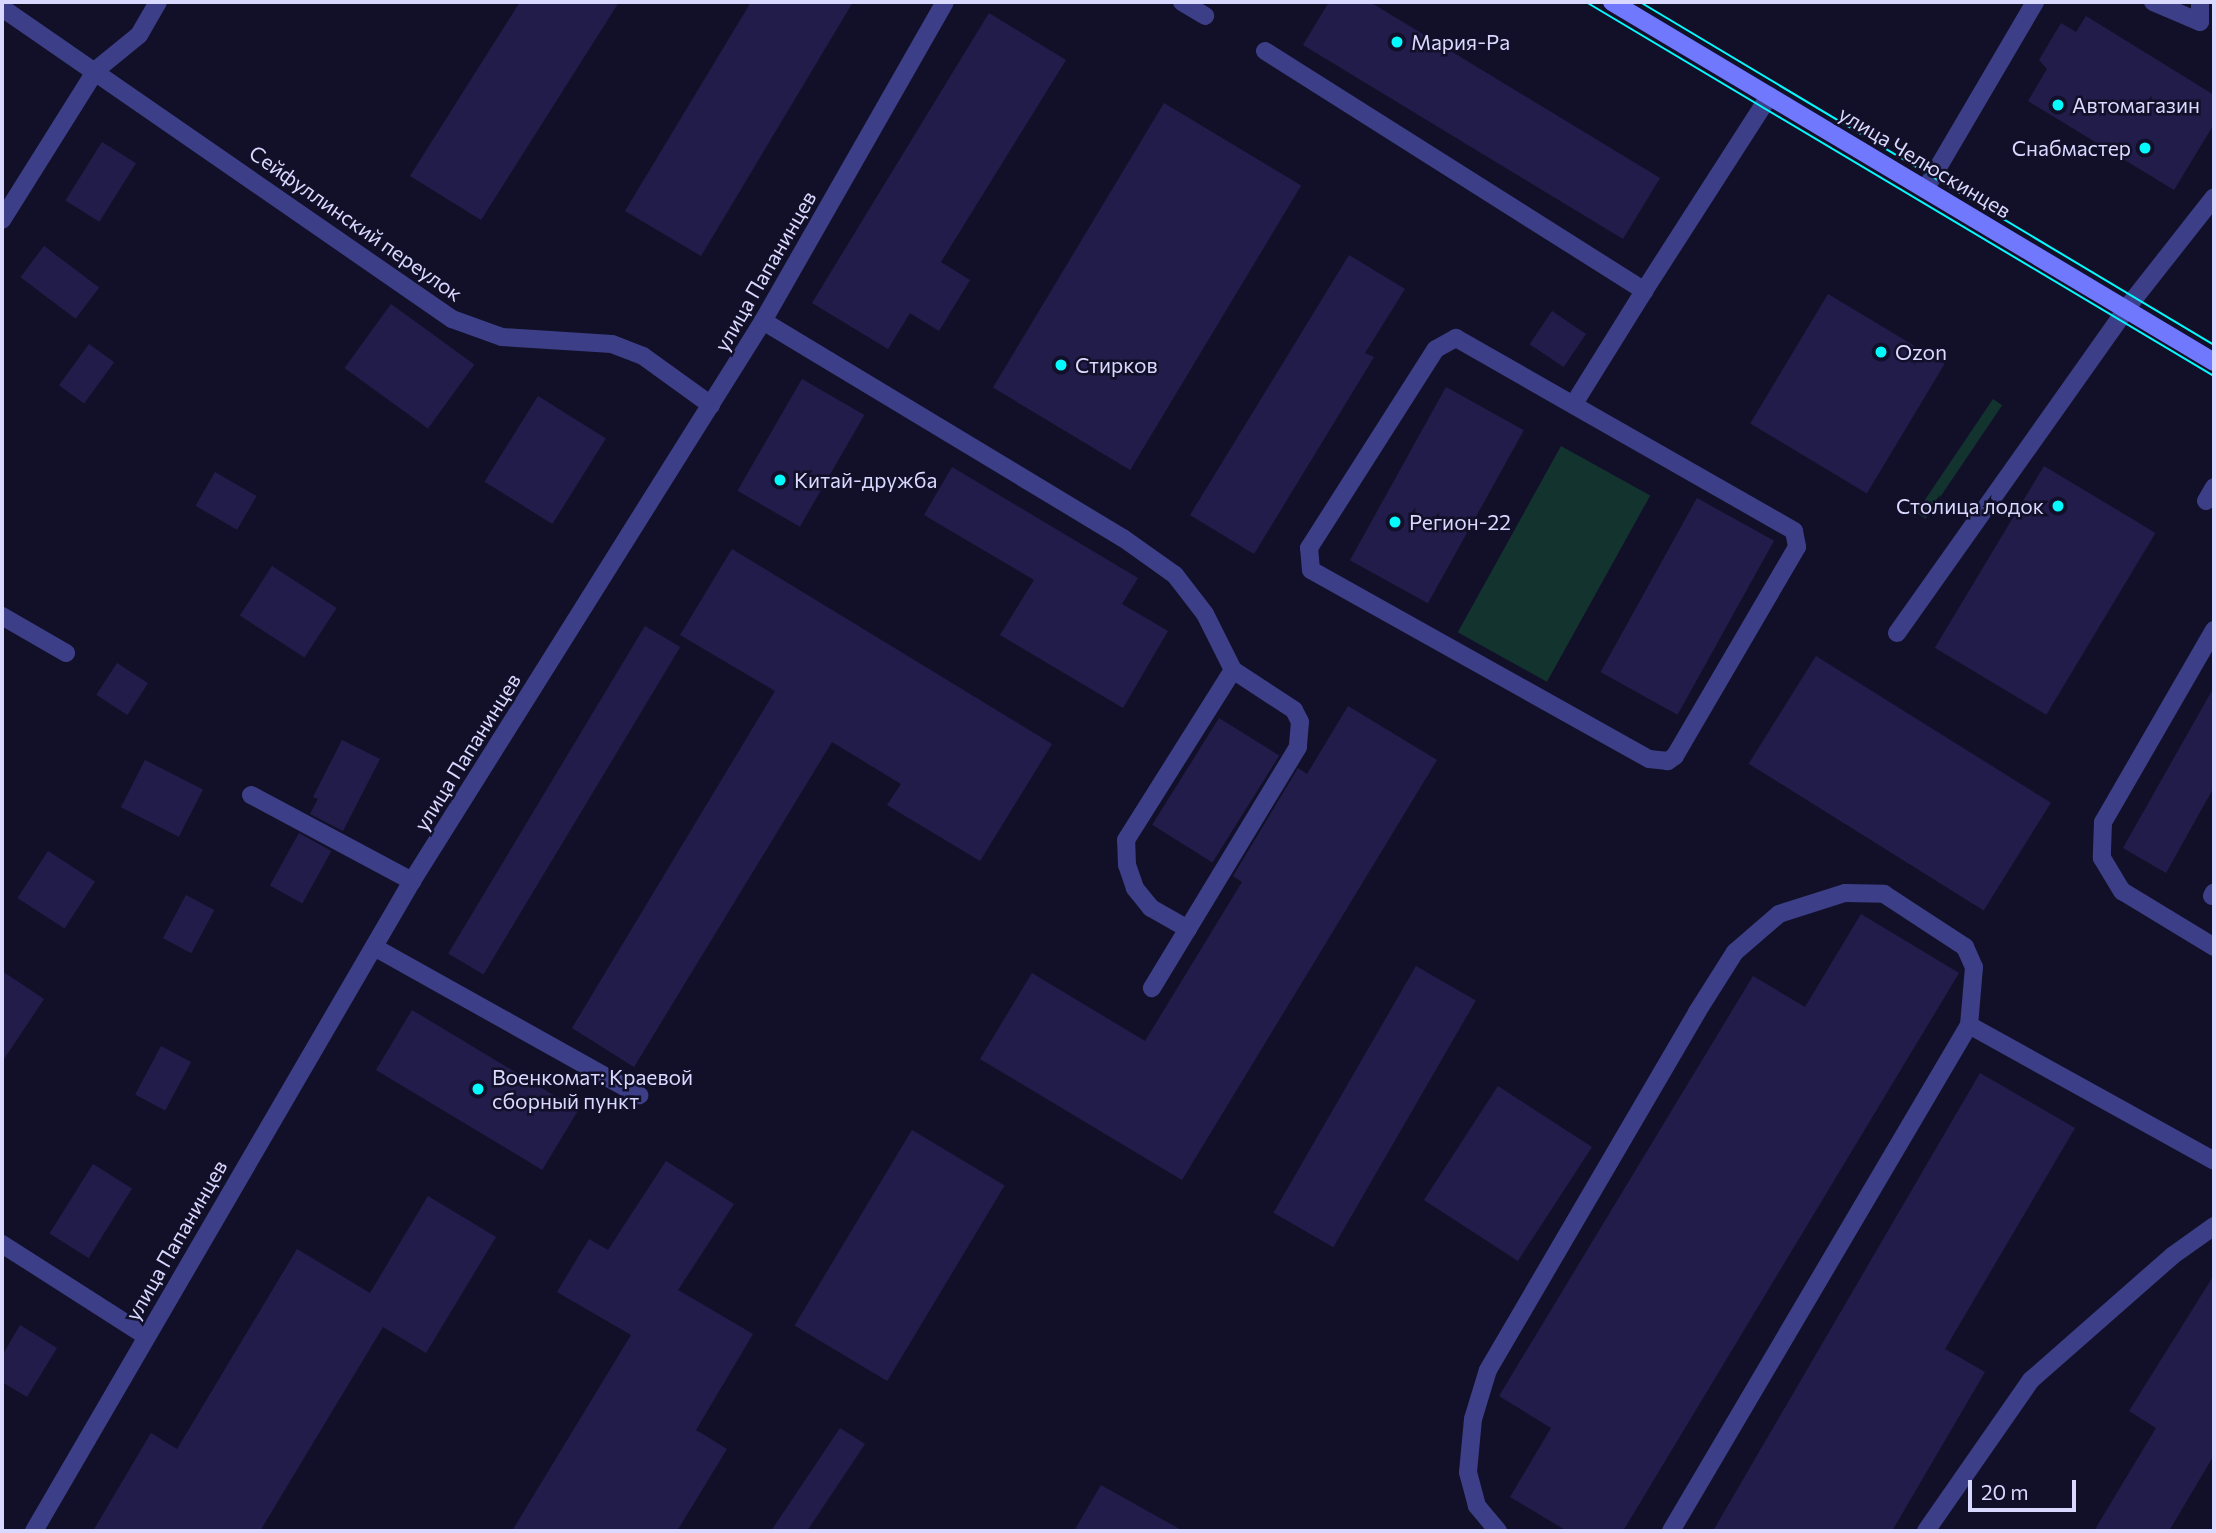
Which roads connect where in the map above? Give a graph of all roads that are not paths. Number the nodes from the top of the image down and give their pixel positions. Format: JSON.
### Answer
{"nodes":[{"id":1,"x":158,"y":2,"type":"edge"},
{"id":2,"x":945,"y":2,"type":"edge"},
{"id":3,"x":1182,"y":2,"type":"edge"},
{"id":4,"x":1612,"y":2,"type":"edge"},
{"id":5,"x":2035,"y":2,"type":"edge"},
{"id":6,"x":2153,"y":2,"type":"edge"},
{"id":7,"x":2200,"y":2,"type":"edge"},
{"id":8,"x":2,"y":8,"type":"edge"},
{"id":9,"x":1206,"y":16,"type":"dead end"},
{"id":10,"x":1265,"y":51,"type":"dead end"},
{"id":11,"x":96,"y":70,"type":"junction"},
{"id":12,"x":1769,"y":96,"type":"junction"},
{"id":13,"x":1926,"y":188,"type":"junction"},
{"id":14,"x":2214,"y":197,"type":"edge"},
{"id":15,"x":2,"y":220,"type":"edge"},
{"id":16,"x":1644,"y":291,"type":"junction"},
{"id":17,"x":2126,"y":309,"type":"junction"},
{"id":18,"x":764,"y":321,"type":"junction"},
{"id":19,"x":2214,"y":362,"type":"edge"},
{"id":20,"x":1575,"y":402,"type":"junction"},
{"id":21,"x":711,"y":405,"type":"junction"},
{"id":22,"x":2,"y":616,"type":"edge"},
{"id":23,"x":2214,"y":630,"type":"edge"},
{"id":24,"x":1897,"y":633,"type":"dead end"},
{"id":25,"x":66,"y":653,"type":"dead end"},
{"id":26,"x":1233,"y":670,"type":"junction"},
{"id":27,"x":251,"y":795,"type":"dead end"},
{"id":28,"x":412,"y":881,"type":"junction"},
{"id":29,"x":1188,"y":929,"type":"junction"},
{"id":30,"x":374,"y":947,"type":"junction"},
{"id":31,"x":2214,"y":947,"type":"edge"},
{"id":32,"x":1152,"y":988,"type":"dead end"},
{"id":33,"x":1969,"y":1025,"type":"junction"},
{"id":34,"x":639,"y":1095,"type":"dead end"},
{"id":35,"x":2214,"y":1161,"type":"edge"},
{"id":36,"x":2214,"y":1226,"type":"edge"},
{"id":37,"x":2,"y":1244,"type":"edge"},
{"id":38,"x":146,"y":1336,"type":"junction"},
{"id":39,"x":34,"y":1531,"type":"edge"},
{"id":40,"x":1498,"y":1531,"type":"edge"},
{"id":41,"x":1671,"y":1531,"type":"edge"},
{"id":42,"x":1926,"y":1531,"type":"edge"}],
"edges":[{"from":1,"to":11,"type":"street"},
{"from":2,"to":18,"type":"street","name":"улица Папанинцев"},
{"from":3,"to":9,"type":"street"},
{"from":4,"to":12,"type":"main road","name":"улица Челюскинцев"},
{"from":5,"to":13,"type":"street"},
{"from":6,"to":7,"type":"street"},
{"from":8,"to":11,"type":"street","name":"Сейфуллинский переулок"},
{"from":10,"to":16,"type":"street"},
{"from":11,"to":15,"type":"street"},
{"from":11,"to":21,"type":"street","name":"Сейфуллинский переулок"},
{"from":12,"to":13,"type":"main road","name":"улица Челюскинцев"},
{"from":12,"to":16,"type":"street"},
{"from":13,"to":17,"type":"main road","name":"улица Челюскинцев"},
{"from":14,"to":17,"type":"street"},
{"from":16,"to":20,"type":"street"},
{"from":17,"to":19,"type":"main road","name":"улица Челюскинцев"},
{"from":17,"to":24,"type":"street"},
{"from":18,"to":21,"type":"street","name":"улица Папанинцев"},
{"from":18,"to":26,"type":"street"},
{"from":20,"to":20,"type":"street"},
{"from":21,"to":28,"type":"street","name":"улица Папанинцев"},
{"from":22,"to":25,"type":"street"},
{"from":23,"to":31,"type":"street"},
{"from":26,"to":29,"type":"street"},
{"from":26,"to":29,"type":"street"},
{"from":27,"to":28,"type":"street"},
{"from":28,"to":30,"type":"street","name":"улица Папанинцев"},
{"from":29,"to":32,"type":"street"},
{"from":30,"to":34,"type":"street"},
{"from":30,"to":38,"type":"street","name":"улица Папанинцев"},
{"from":33,"to":35,"type":"street"},
{"from":33,"to":40,"type":"street"},
{"from":33,"to":41,"type":"street"},
{"from":36,"to":42,"type":"street"},
{"from":37,"to":38,"type":"street"},
{"from":38,"to":39,"type":"street","name":"улица Папанинцев"}]}
